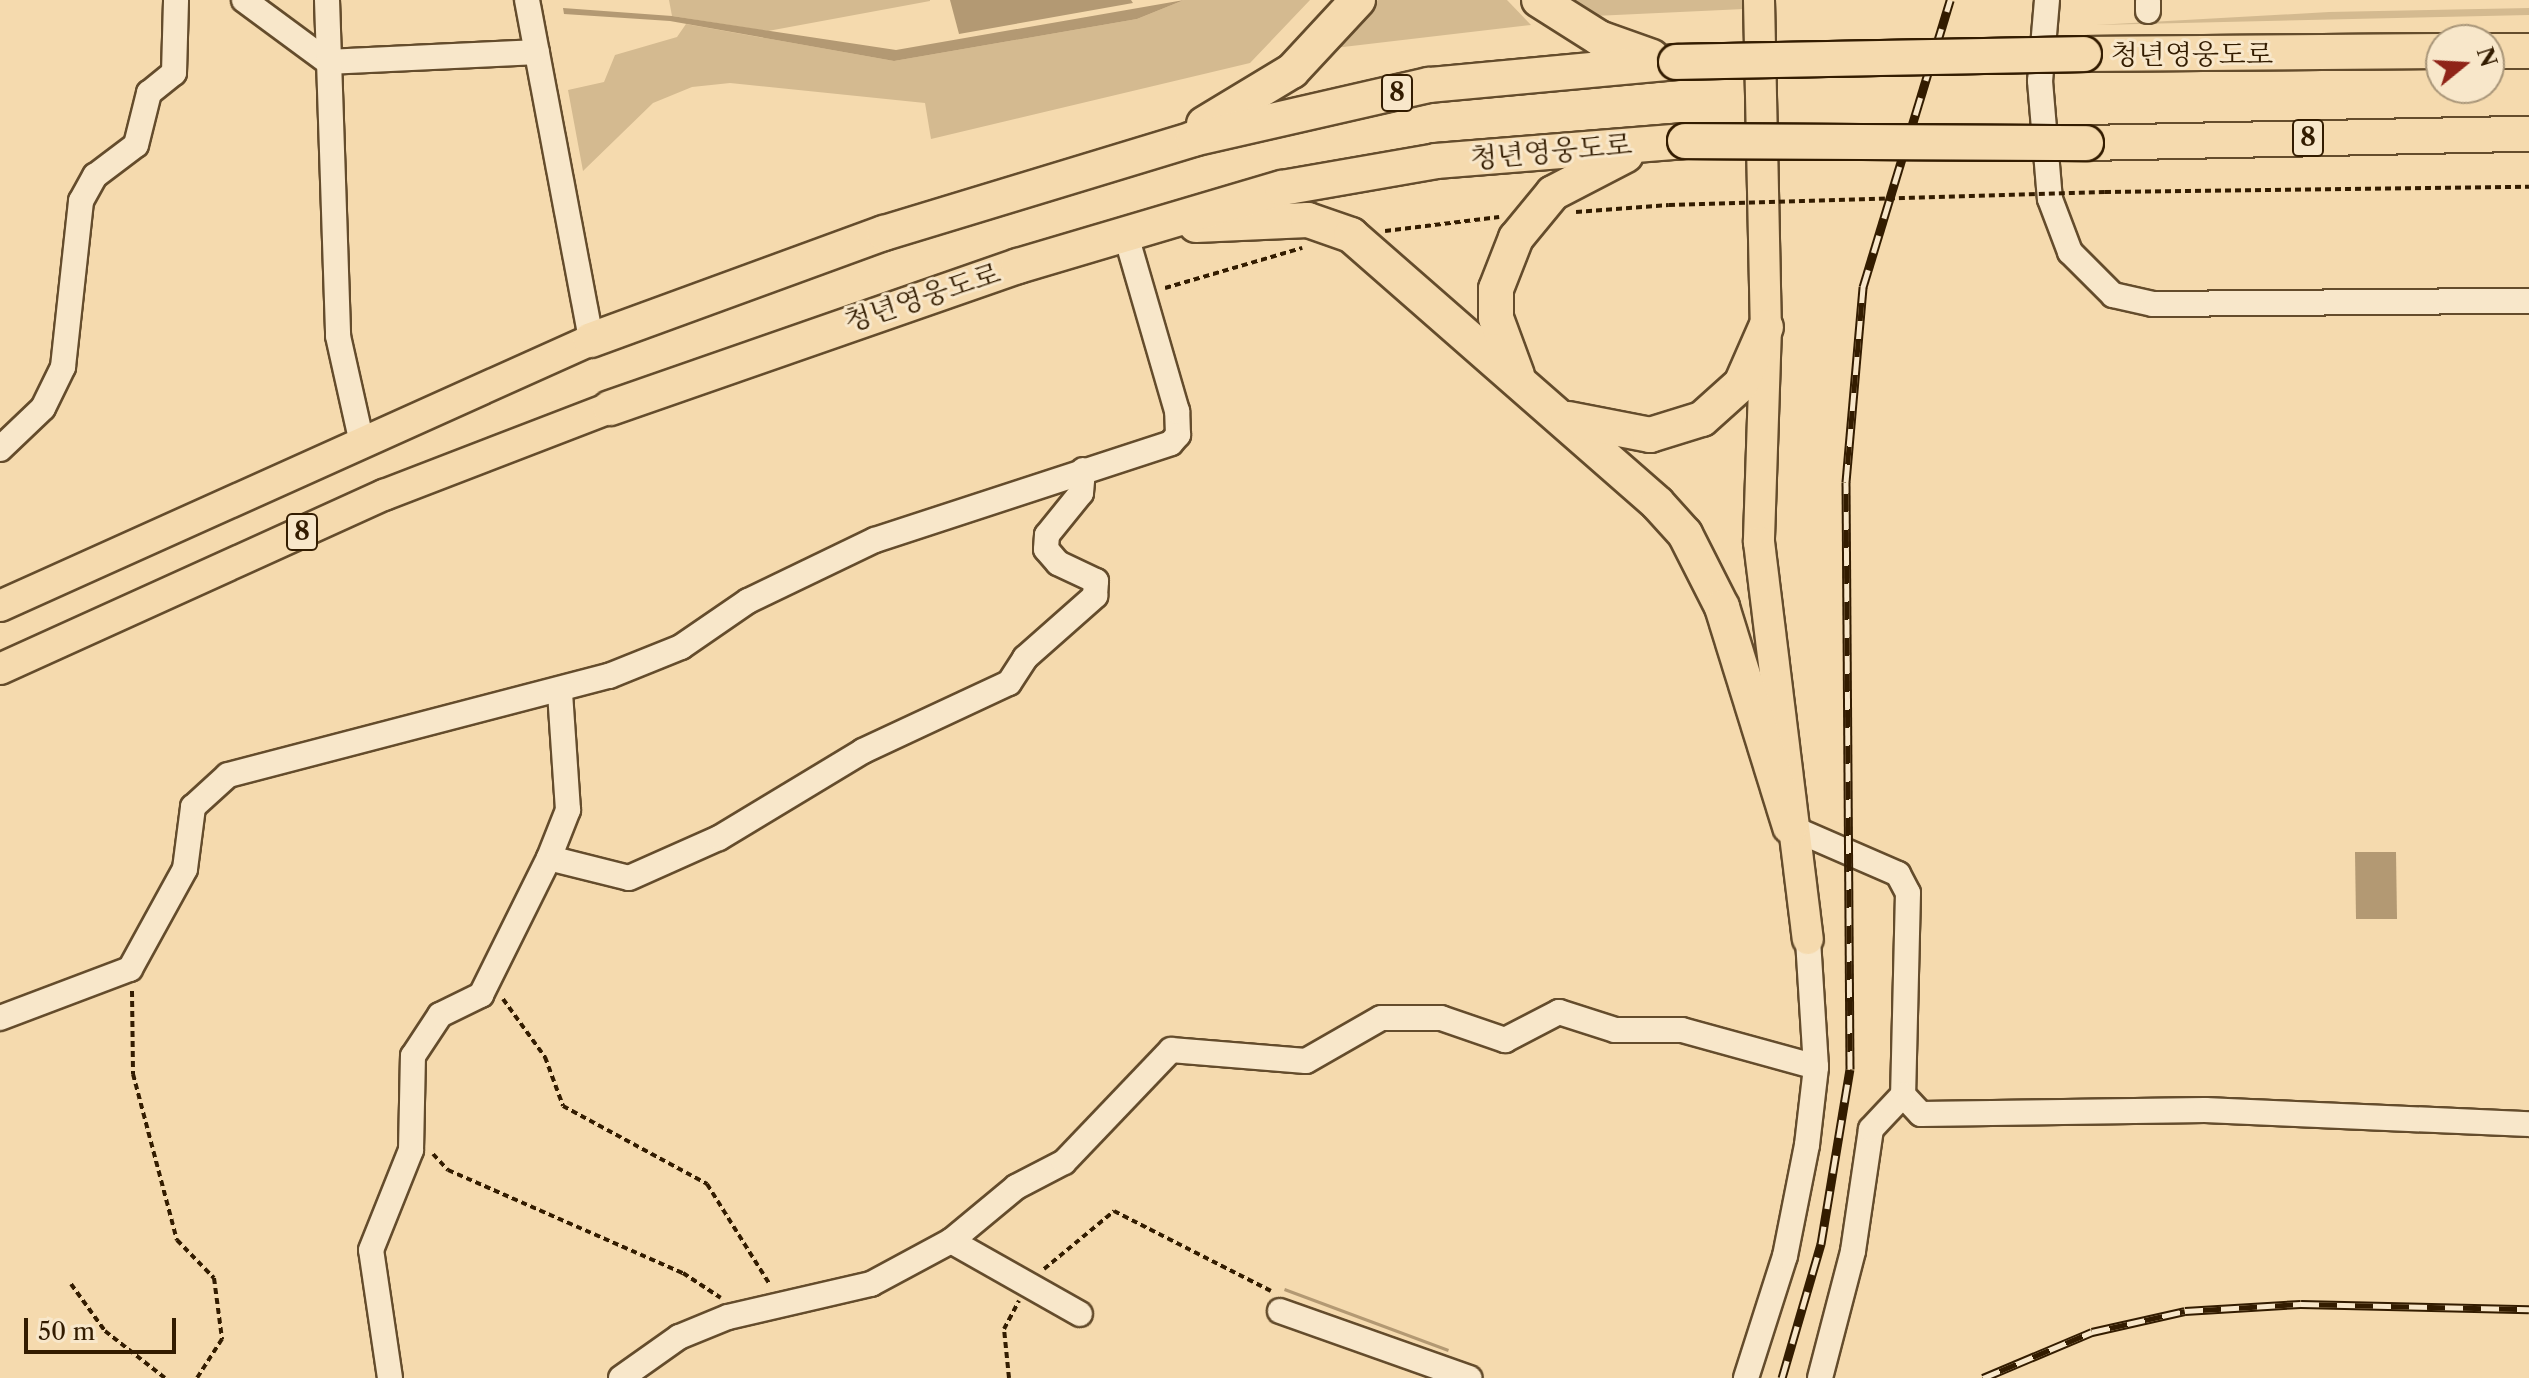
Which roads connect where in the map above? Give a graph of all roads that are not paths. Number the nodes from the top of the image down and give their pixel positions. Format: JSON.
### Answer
{"nodes":[{"id":1,"x":176,"y":0,"type":"edge"},
{"id":2,"x":244,"y":0,"type":"edge"},
{"id":3,"x":327,"y":0,"type":"edge"},
{"id":4,"x":527,"y":0,"type":"edge"},
{"id":5,"x":1358,"y":0,"type":"edge"},
{"id":6,"x":1539,"y":0,"type":"edge"},
{"id":7,"x":1759,"y":0,"type":"edge"},
{"id":8,"x":2047,"y":0,"type":"edge"},
{"id":9,"x":2425,"y":51,"type":"edge"},
{"id":10,"x":2505,"y":51,"type":"edge"},
{"id":11,"x":2529,"y":51,"type":"edge"},
{"id":12,"x":537,"y":52,"type":"junction"},
{"id":13,"x":328,"y":62,"type":"junction"},
{"id":14,"x":1676,"y":62,"type":"junction"},
{"id":15,"x":2529,"y":134,"type":"edge"},
{"id":16,"x":1685,"y":141,"type":"junction"},
{"id":17,"x":1123,"y":159,"type":"junction"},
{"id":18,"x":1133,"y":230,"type":"junction"},
{"id":19,"x":2529,"y":301,"type":"edge"},
{"id":20,"x":1766,"y":327,"type":"junction"},
{"id":21,"x":591,"y":340,"type":"junction"},
{"id":22,"x":1535,"y":399,"type":"junction"},
{"id":23,"x":610,"y":408,"type":"joint"},
{"id":24,"x":361,"y":439,"type":"junction"},
{"id":25,"x":0,"y":449,"type":"edge"},
{"id":26,"x":1083,"y":470,"type":"junction"},
{"id":27,"x":0,"y":606,"type":"edge"},
{"id":28,"x":0,"y":669,"type":"edge"},
{"id":29,"x":560,"y":692,"type":"junction"},
{"id":30,"x":1790,"y":827,"type":"junction"},
{"id":31,"x":549,"y":858,"type":"junction"},
{"id":32,"x":1808,"y":939,"type":"joint"},
{"id":33,"x":0,"y":1018,"type":"edge"},
{"id":34,"x":1816,"y":1067,"type":"junction"},
{"id":35,"x":1903,"y":1095,"type":"junction"},
{"id":36,"x":2529,"y":1124,"type":"edge"},
{"id":37,"x":951,"y":1241,"type":"junction"},
{"id":38,"x":1280,"y":1311,"type":"road end"},
{"id":39,"x":1080,"y":1314,"type":"dead end"},
{"id":40,"x":390,"y":1378,"type":"edge"},
{"id":41,"x":621,"y":1378,"type":"edge"},
{"id":42,"x":1469,"y":1378,"type":"edge"},
{"id":43,"x":1746,"y":1378,"type":"edge"},
{"id":44,"x":1820,"y":1378,"type":"edge"}],
"edges":[{"from":1,"to":25,"type":"street"},
{"from":2,"to":13,"type":"street"},
{"from":3,"to":13,"type":"street"},
{"from":4,"to":12,"type":"street"},
{"from":5,"to":17,"type":"highway"},
{"from":6,"to":14,"type":"highway"},
{"from":7,"to":20,"type":"main road"},
{"from":8,"to":19,"type":"street"},
{"from":9,"to":14,"type":"highway","name":"청년영웅도로","number":"8","bridge":true},
{"from":10,"to":11,"type":"highway"},
{"from":12,"to":13,"type":"street"},
{"from":12,"to":21,"type":"street"},
{"from":13,"to":24,"type":"street"},
{"from":14,"to":17,"type":"highway","name":"청년영웅도로","number":"8"},
{"from":15,"to":16,"type":"highway","name":"청년영웅도로","number":"8","bridge":true},
{"from":16,"to":18,"type":"highway","name":"청년영웅도로","number":"8"},
{"from":16,"to":22,"type":"highway"},
{"from":17,"to":21,"type":"highway","name":"청년영웅도로","number":"8"},
{"from":18,"to":22,"type":"highway"},
{"from":18,"to":23,"type":"highway","name":"청년영웅도로","number":"8"},
{"from":18,"to":26,"type":"street"},
{"from":20,"to":22,"type":"highway"},
{"from":20,"to":30,"type":"main road"},
{"from":21,"to":24,"type":"main road","number":"8"},
{"from":22,"to":30,"type":"highway"},
{"from":23,"to":28,"type":"main road","number":"8"},
{"from":24,"to":27,"type":"main road","number":"8"},
{"from":26,"to":29,"type":"street"},
{"from":26,"to":31,"type":"street"},
{"from":29,"to":31,"type":"street"},
{"from":29,"to":33,"type":"street"},
{"from":30,"to":32,"type":"main road"},
{"from":30,"to":35,"type":"street"},
{"from":31,"to":40,"type":"street"},
{"from":32,"to":34,"type":"street"},
{"from":34,"to":37,"type":"street"},
{"from":34,"to":43,"type":"street"},
{"from":35,"to":36,"type":"street"},
{"from":35,"to":44,"type":"street"},
{"from":37,"to":39,"type":"street"},
{"from":37,"to":41,"type":"street"},
{"from":38,"to":42,"type":"street"}]}
